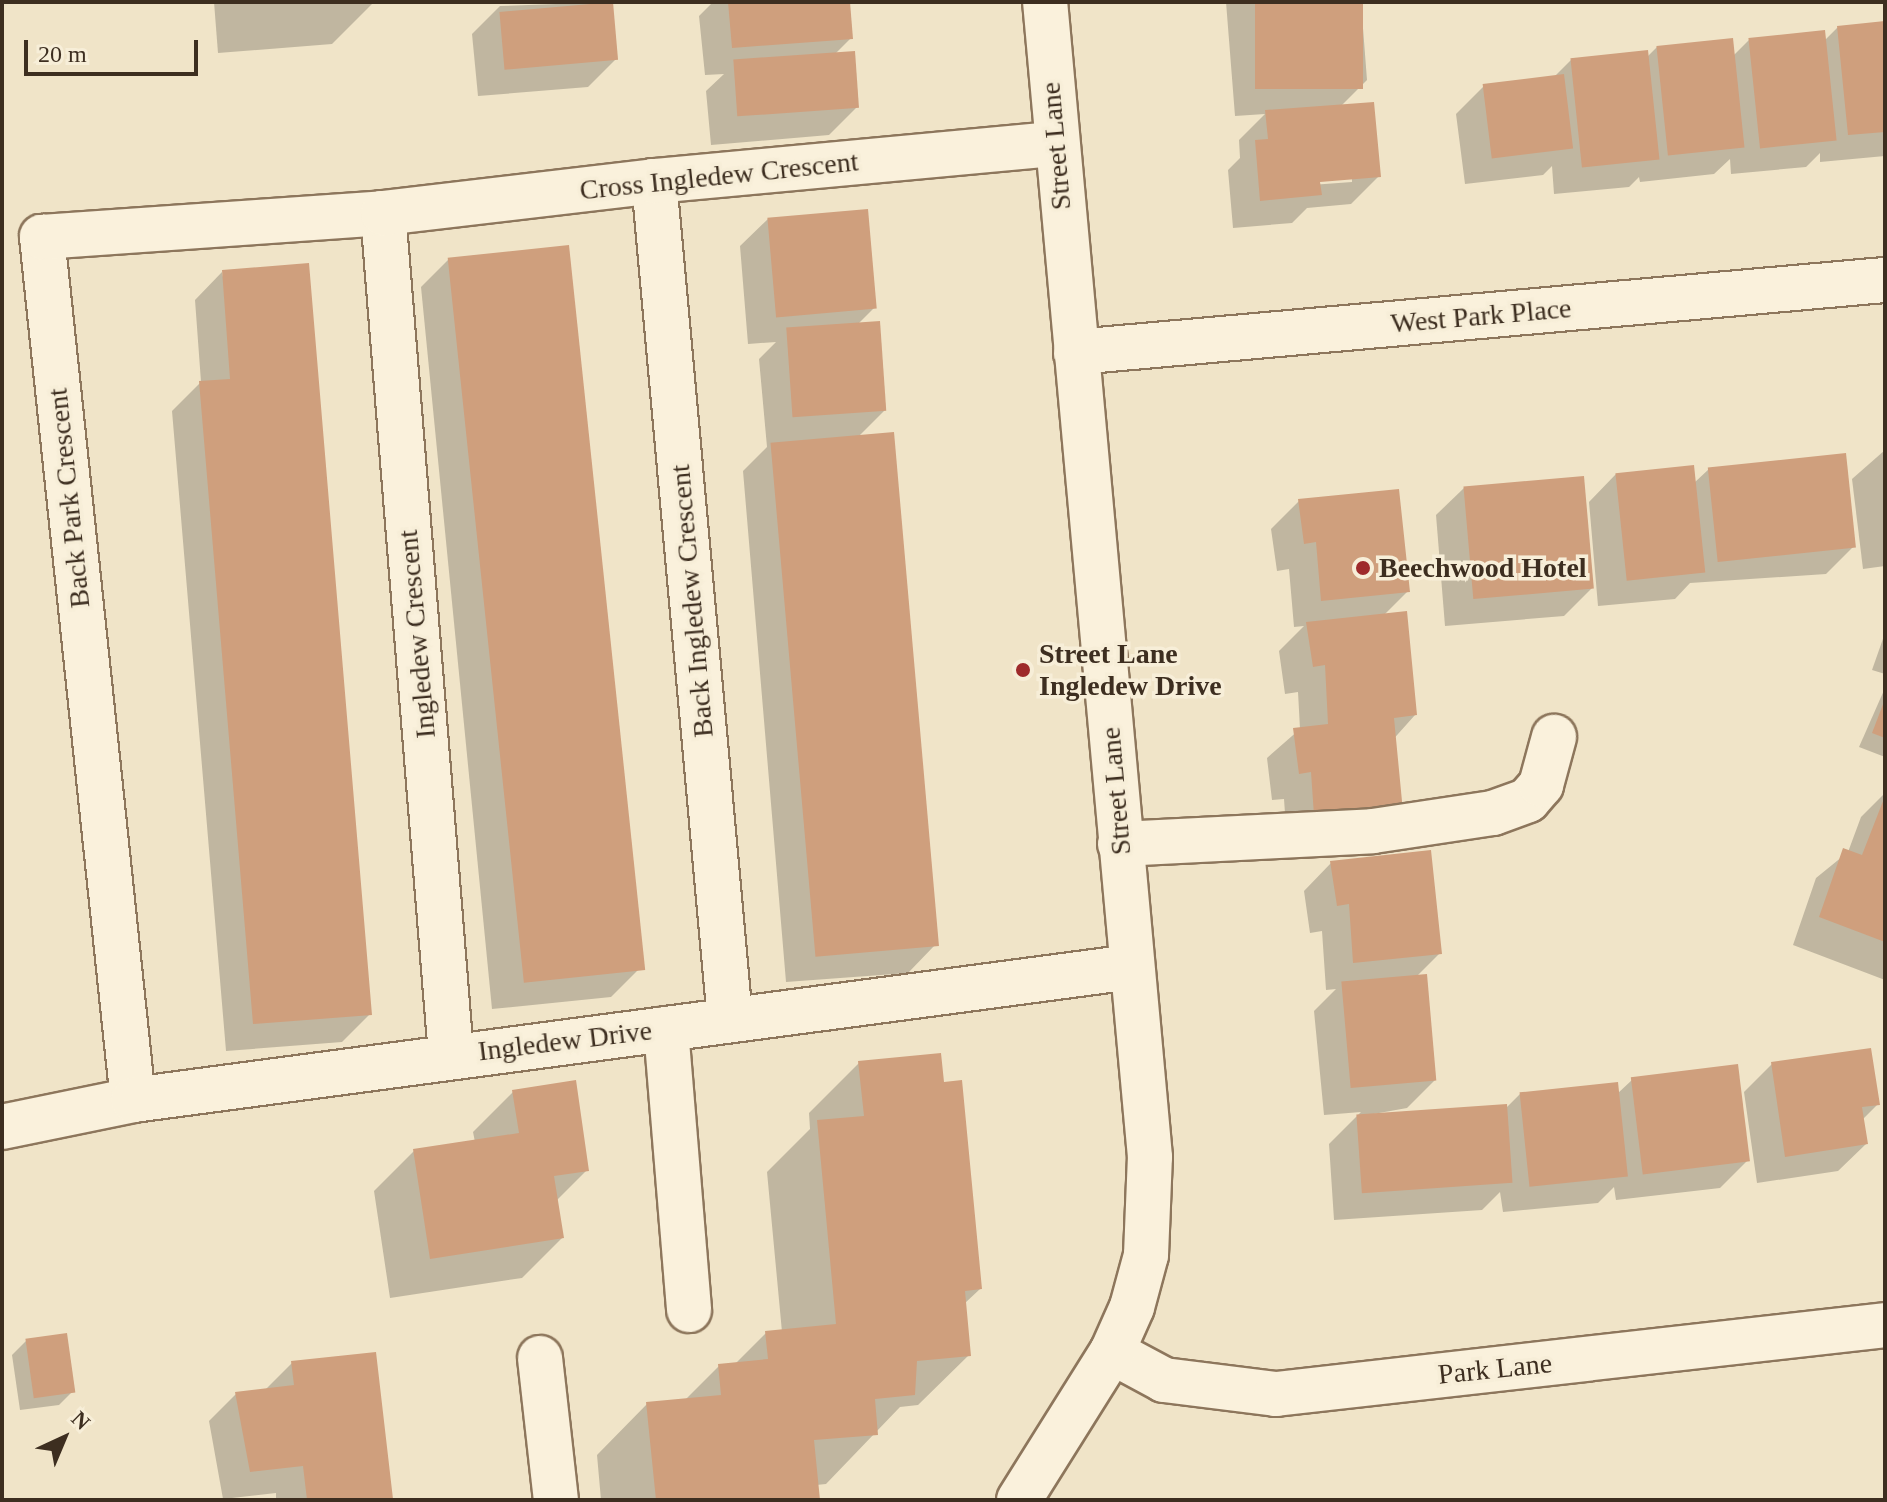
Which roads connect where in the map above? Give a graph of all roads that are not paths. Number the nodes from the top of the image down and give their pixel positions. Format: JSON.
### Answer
{"nodes":[{"id":1,"x":1045,"y":2,"type":"edge"},
{"id":2,"x":1055,"y":144,"type":"junction"},
{"id":3,"x":654,"y":181,"type":"junction"},
{"id":4,"x":383,"y":213,"type":"junction"},
{"id":5,"x":1885,"y":280,"type":"edge"},
{"id":6,"x":1076,"y":352,"type":"junction"},
{"id":7,"x":1554,"y":737,"type":"dead end"},
{"id":8,"x":1120,"y":844,"type":"junction"},
{"id":9,"x":1131,"y":967,"type":"junction"},
{"id":10,"x":730,"y":1020,"type":"junction"},
{"id":11,"x":666,"y":1029,"type":"junction"},
{"id":12,"x":451,"y":1055,"type":"junction"},
{"id":13,"x":133,"y":1100,"type":"junction"},
{"id":14,"x":2,"y":1127,"type":"edge"},
{"id":15,"x":689,"y":1310,"type":"dead end"},
{"id":16,"x":1885,"y":1325,"type":"edge"},
{"id":17,"x":1112,"y":1352,"type":"junction"},
{"id":18,"x":540,"y":1358,"type":"dead end"},
{"id":19,"x":556,"y":1500,"type":"edge"},
{"id":20,"x":1019,"y":1500,"type":"edge"}],
"edges":[{"from":1,"to":2,"type":"street","name":"Street Lane"},
{"from":2,"to":3,"type":"street","name":"Cross Ingledew Crescent"},
{"from":2,"to":6,"type":"street","name":"Street Lane"},
{"from":3,"to":4,"type":"street","name":"Cross Ingledew Crescent"},
{"from":3,"to":10,"type":"street","name":"Back Ingledew Crescent"},
{"from":4,"to":12,"type":"street","name":"Ingledew Crescent"},
{"from":4,"to":13,"type":"street","name":"Back Park Crescent"},
{"from":5,"to":6,"type":"street","name":"West Park Place"},
{"from":6,"to":8,"type":"street","name":"Street Lane"},
{"from":7,"to":8,"type":"street"},
{"from":8,"to":9,"type":"street","name":"Street Lane"},
{"from":9,"to":10,"type":"street","name":"Ingledew Drive"},
{"from":9,"to":17,"type":"street","name":"Street Lane"},
{"from":10,"to":11,"type":"street","name":"Ingledew Drive"},
{"from":11,"to":12,"type":"street","name":"Ingledew Drive"},
{"from":11,"to":15,"type":"street"},
{"from":12,"to":13,"type":"street","name":"Ingledew Drive"},
{"from":13,"to":14,"type":"street","name":"Ingledew Drive"},
{"from":16,"to":17,"type":"street","name":"Park Lane"},
{"from":17,"to":20,"type":"street","name":"Street Lane"},
{"from":18,"to":19,"type":"street"}]}
